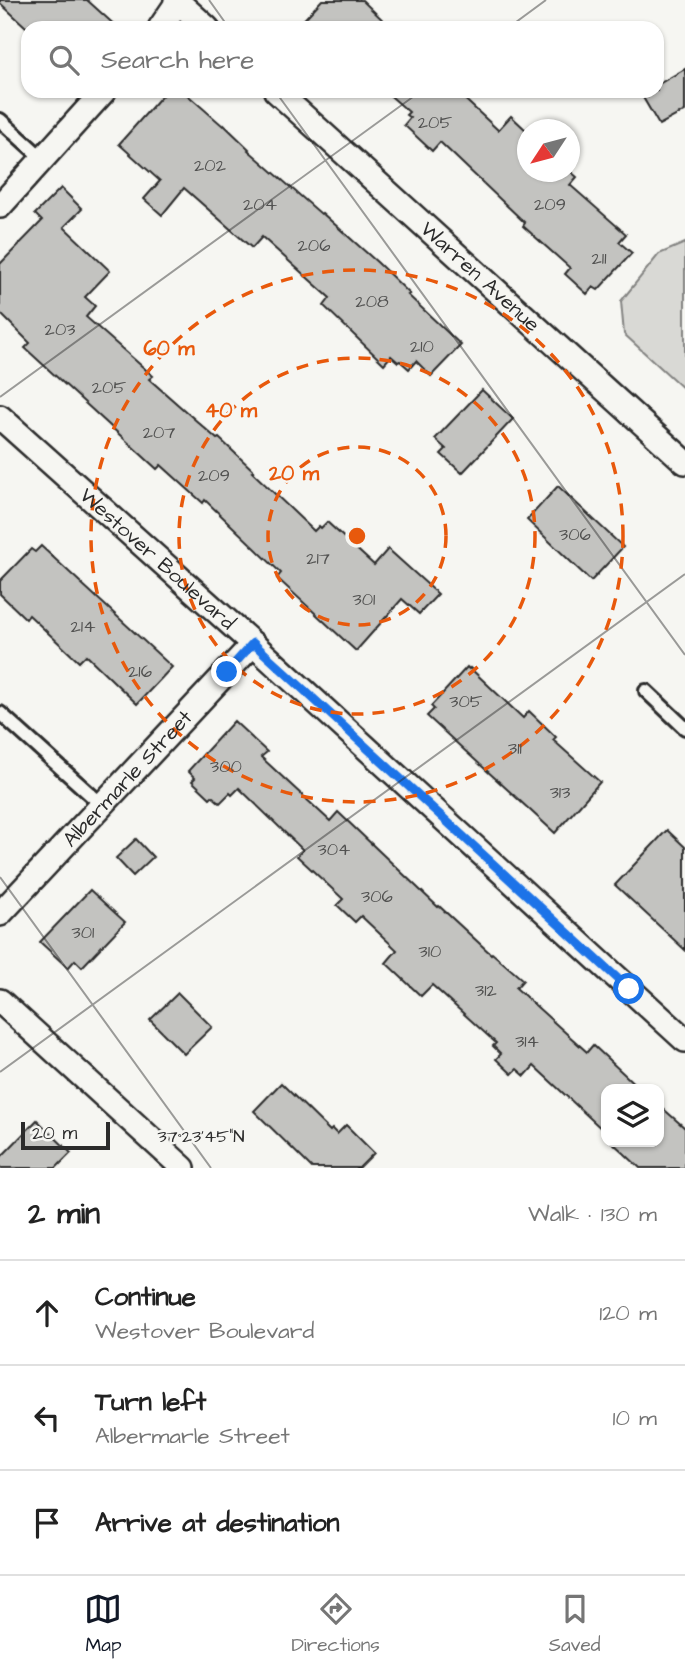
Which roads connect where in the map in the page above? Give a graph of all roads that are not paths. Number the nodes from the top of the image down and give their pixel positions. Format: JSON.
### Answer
{"nodes":[{"id":1,"x":177,"y":1,"type":"edge"},
{"id":2,"x":164,"y":21,"type":"edge"},
{"id":3,"x":199,"y":21,"type":"edge"},
{"id":4,"x":98,"y":98,"type":"edge"},
{"id":5,"x":284,"y":98,"type":"edge"},
{"id":6,"x":0,"y":120,"type":"edge"},
{"id":7,"x":43,"y":159,"type":"junction"},
{"id":8,"x":0,"y":206,"type":"edge"},
{"id":9,"x":0,"y":417,"type":"edge"},
{"id":10,"x":685,"y":462,"type":"edge"},
{"id":11,"x":253,"y":643,"type":"junction"},
{"id":12,"x":646,"y":691,"type":"dead end"},
{"id":13,"x":0,"y":713,"type":"edge"},
{"id":14,"x":685,"y":728,"type":"edge"},
{"id":15,"x":102,"y":805,"type":"junction"},
{"id":16,"x":0,"y":914,"type":"edge"},
{"id":17,"x":0,"y":1001,"type":"edge"},
{"id":18,"x":685,"y":1040,"type":"edge"},
{"id":19,"x":183,"y":1168,"type":"edge"}],
"edges":[{"from":1,"to":2,"type":"street"},
{"from":1,"to":3,"type":"street"},
{"from":4,"to":7,"type":"street"},
{"from":5,"to":10,"type":"street","name":"Warren Avenue"},
{"from":6,"to":7,"type":"lane"},
{"from":7,"to":8,"type":"street"},
{"from":9,"to":11,"type":"street","name":"Westover Boulevard"},
{"from":11,"to":15,"type":"street","name":"Albermarle Street"},
{"from":11,"to":18,"type":"street","name":"Westover Boulevard"},
{"from":12,"to":14,"type":"lane"},
{"from":13,"to":15,"type":"lane"},
{"from":15,"to":16,"type":"street","name":"Albermarle Street"},
{"from":17,"to":19,"type":"street"}]}
